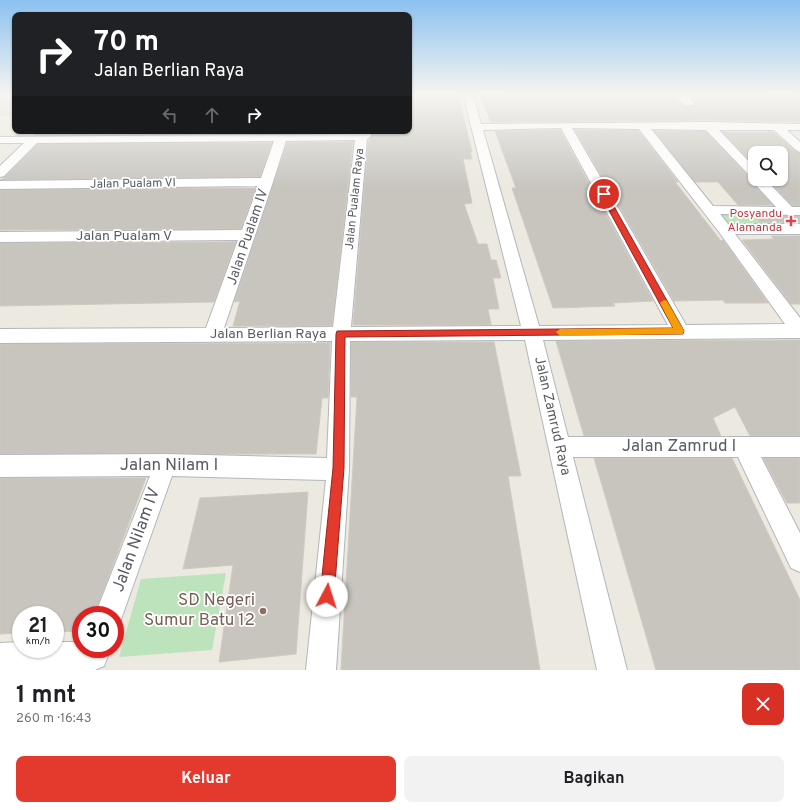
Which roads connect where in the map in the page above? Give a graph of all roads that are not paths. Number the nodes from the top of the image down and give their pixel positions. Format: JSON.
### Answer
{"nodes":[{"id":1,"x":553,"y":125,"type":"edge"},
{"id":2,"x":565,"y":125,"type":"edge"},
{"id":3,"x":642,"y":125,"type":"edge"},
{"id":4,"x":708,"y":125,"type":"edge"},
{"id":5,"x":726,"y":125,"type":"edge"},
{"id":6,"x":776,"y":126,"type":"junction"},
{"id":7,"x":477,"y":127,"type":"joint"},
{"id":8,"x":800,"y":127,"type":"edge"},
{"id":9,"x":364,"y":134,"type":"edge"},
{"id":10,"x":281,"y":138,"type":"junction"},
{"id":11,"x":0,"y":140,"type":"edge"},
{"id":12,"x":34,"y":140,"type":"junction"},
{"id":13,"x":800,"y":148,"type":"edge"},
{"id":14,"x":748,"y":168,"type":"edge"},
{"id":15,"x":0,"y":172,"type":"edge"},
{"id":16,"x":267,"y":182,"type":"junction"},
{"id":17,"x":0,"y":185,"type":"edge"},
{"id":18,"x":766,"y":186,"type":"edge"},
{"id":19,"x":709,"y":210,"type":"junction"},
{"id":20,"x":794,"y":211,"type":"edge"},
{"id":21,"x":724,"y":229,"type":"junction"},
{"id":22,"x":800,"y":229,"type":"edge"},
{"id":23,"x":248,"y":235,"type":"junction"},
{"id":24,"x":0,"y":237,"type":"edge"},
{"id":25,"x":680,"y":331,"type":"junction"},
{"id":26,"x":800,"y":331,"type":"edge"},
{"id":27,"x":532,"y":332,"type":"junction"},
{"id":28,"x":213,"y":334,"type":"junction"},
{"id":29,"x":341,"y":334,"type":"junction"},
{"id":30,"x":0,"y":336,"type":"edge"},
{"id":31,"x":559,"y":447,"type":"junction"},
{"id":32,"x":800,"y":447,"type":"edge"},
{"id":33,"x":745,"y":448,"type":"junction"},
{"id":34,"x":165,"y":465,"type":"junction"},
{"id":35,"x":0,"y":466,"type":"edge"},
{"id":36,"x":338,"y":468,"type":"junction"},
{"id":37,"x":800,"y":559,"type":"edge"},
{"id":38,"x":112,"y":606,"type":"edge"},
{"id":39,"x":0,"y":657,"type":"edge"},
{"id":40,"x":72,"y":658,"type":"edge"},
{"id":41,"x":321,"y":670,"type":"edge"},
{"id":42,"x":612,"y":670,"type":"edge"}],
"edges":[{"from":1,"to":7,"type":"street"},
{"from":2,"to":25,"type":"street"},
{"from":3,"to":19,"type":"street"},
{"from":4,"to":14,"type":"street"},
{"from":5,"to":6,"type":"street"},
{"from":6,"to":8,"type":"street"},
{"from":6,"to":13,"type":"street"},
{"from":7,"to":27,"type":"street","name":"Jalan Zamrud Raya"},
{"from":9,"to":10,"type":"street","name":"Jalan Pualam Raya"},
{"from":9,"to":29,"type":"street","name":"Jalan Pualam Raya"},
{"from":10,"to":12,"type":"street","name":"Jalan Pualam Raya"},
{"from":10,"to":16,"type":"street","name":"Jalan Pualam IV"},
{"from":11,"to":12,"type":"street","name":"Jalan Pualam Raya"},
{"from":12,"to":15,"type":"street"},
{"from":16,"to":17,"type":"street","name":"Jalan Pualam VI"},
{"from":16,"to":23,"type":"street","name":"Jalan Pualam IV"},
{"from":18,"to":20,"type":"street"},
{"from":19,"to":20,"type":"street"},
{"from":19,"to":21,"type":"street"},
{"from":21,"to":22,"type":"street"},
{"from":21,"to":26,"type":"street"},
{"from":23,"to":24,"type":"street","name":"Jalan Pualam V"},
{"from":23,"to":28,"type":"street","name":"Jalan Pualam IV"},
{"from":25,"to":26,"type":"street","name":"Jalan Berlian Raya"},
{"from":25,"to":27,"type":"street","name":"Jalan Berlian Raya"},
{"from":27,"to":29,"type":"street","name":"Jalan Berlian Raya"},
{"from":27,"to":31,"type":"street","name":"Jalan Zamrud Raya"},
{"from":28,"to":29,"type":"street","name":"Jalan Berlian Raya"},
{"from":28,"to":30,"type":"street","name":"Jalan Berlian Raya"},
{"from":29,"to":36,"type":"street","name":"Jalan Pualam Raya"},
{"from":31,"to":33,"type":"street","name":"Jalan Zamrud I"},
{"from":31,"to":42,"type":"street","name":"Jalan Zamrud Raya"},
{"from":32,"to":33,"type":"street","name":"Jalan Zamrud I"},
{"from":33,"to":37,"type":"street"},
{"from":34,"to":35,"type":"street","name":"Jalan Nilam I"},
{"from":34,"to":36,"type":"street","name":"Jalan Nilam I"},
{"from":34,"to":38,"type":"street","name":"Jalan Nilam IV"},
{"from":36,"to":41,"type":"street","name":"Jalan Pualam Raya"},
{"from":39,"to":40,"type":"street"}]}
